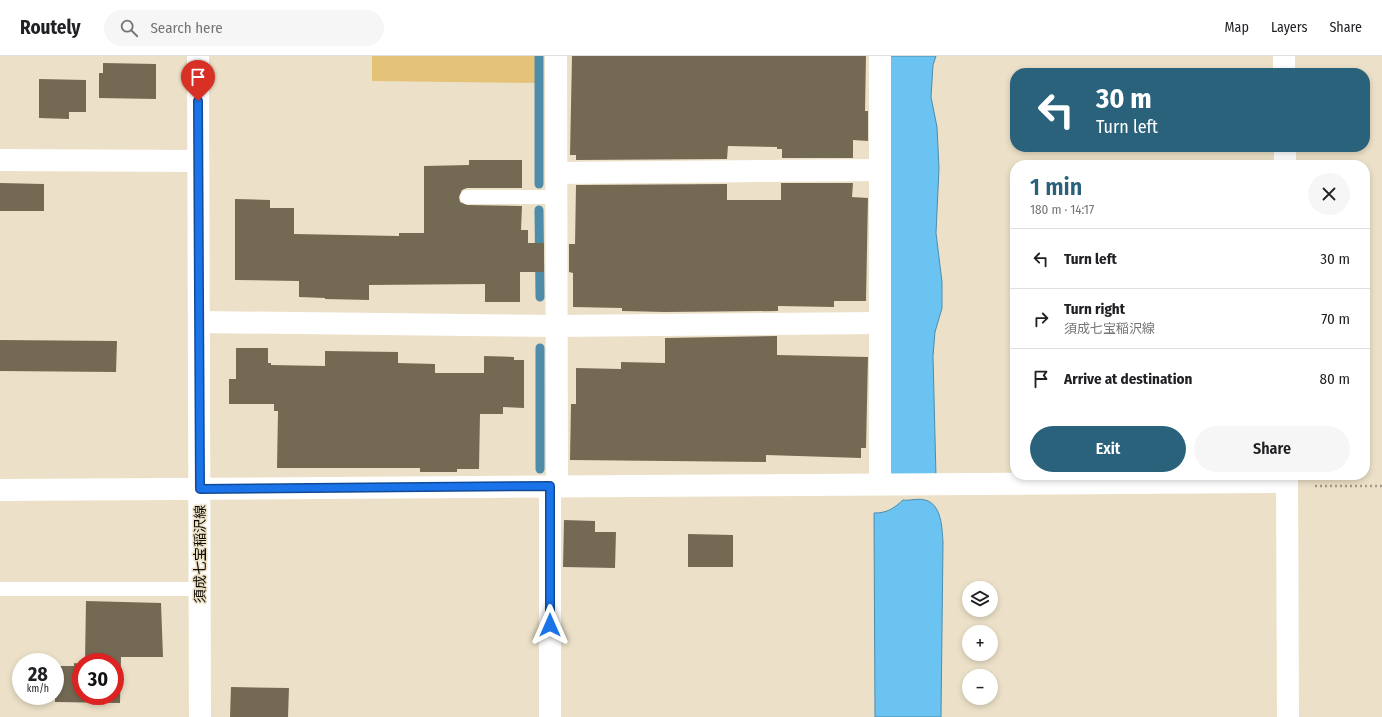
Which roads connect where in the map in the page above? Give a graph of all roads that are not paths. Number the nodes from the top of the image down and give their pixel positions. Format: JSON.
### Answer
{"nodes":[{"id":1,"x":198,"y":56,"type":"edge"},
{"id":2,"x":556,"y":56,"type":"edge"},
{"id":3,"x":880,"y":56,"type":"edge"},
{"id":4,"x":1284,"y":56,"type":"edge"},
{"id":5,"x":1284,"y":68,"type":"edge"},
{"id":6,"x":0,"y":160,"type":"edge"},
{"id":7,"x":198,"y":161,"type":"junction"},
{"id":8,"x":880,"y":170,"type":"junction"},
{"id":9,"x":557,"y":173,"type":"junction"},
{"id":10,"x":467,"y":197,"type":"dead end"},
{"id":11,"x":557,"y":197,"type":"junction"},
{"id":12,"x":200,"y":322,"type":"junction"},
{"id":13,"x":880,"y":323,"type":"junction"},
{"id":14,"x":557,"y":326,"type":"junction"},
{"id":15,"x":1287,"y":481,"type":"edge"},
{"id":16,"x":880,"y":483,"type":"junction"},
{"id":17,"x":554,"y":486,"type":"junction"},
{"id":18,"x":200,"y":489,"type":"junction"},
{"id":19,"x":0,"y":490,"type":"edge"},
{"id":20,"x":0,"y":589,"type":"edge"},
{"id":21,"x":200,"y":589,"type":"junction"},
{"id":22,"x":200,"y":717,"type":"edge"},
{"id":23,"x":550,"y":717,"type":"edge"},
{"id":24,"x":1288,"y":717,"type":"edge"}],
"edges":[{"from":1,"to":7,"type":"street","name":"須成七宝稲沢線"},
{"from":2,"to":9,"type":"street"},
{"from":3,"to":8,"type":"street"},
{"from":4,"to":5,"type":"street"},
{"from":6,"to":7,"type":"street"},
{"from":7,"to":12,"type":"street","name":"須成七宝稲沢線"},
{"from":8,"to":9,"type":"street"},
{"from":8,"to":13,"type":"street"},
{"from":9,"to":11,"type":"street"},
{"from":10,"to":11,"type":"lane"},
{"from":11,"to":14,"type":"street"},
{"from":12,"to":14,"type":"street"},
{"from":12,"to":18,"type":"street","name":"須成七宝稲沢線"},
{"from":13,"to":14,"type":"street"},
{"from":13,"to":16,"type":"street"},
{"from":14,"to":17,"type":"street"},
{"from":15,"to":16,"type":"street"},
{"from":15,"to":24,"type":"street"},
{"from":16,"to":17,"type":"street"},
{"from":17,"to":18,"type":"street"},
{"from":17,"to":23,"type":"street"},
{"from":18,"to":19,"type":"street"},
{"from":18,"to":21,"type":"street","name":"須成七宝稲沢線"},
{"from":20,"to":21,"type":"lane"},
{"from":21,"to":22,"type":"street","name":"須成七宝稲沢線"}]}
